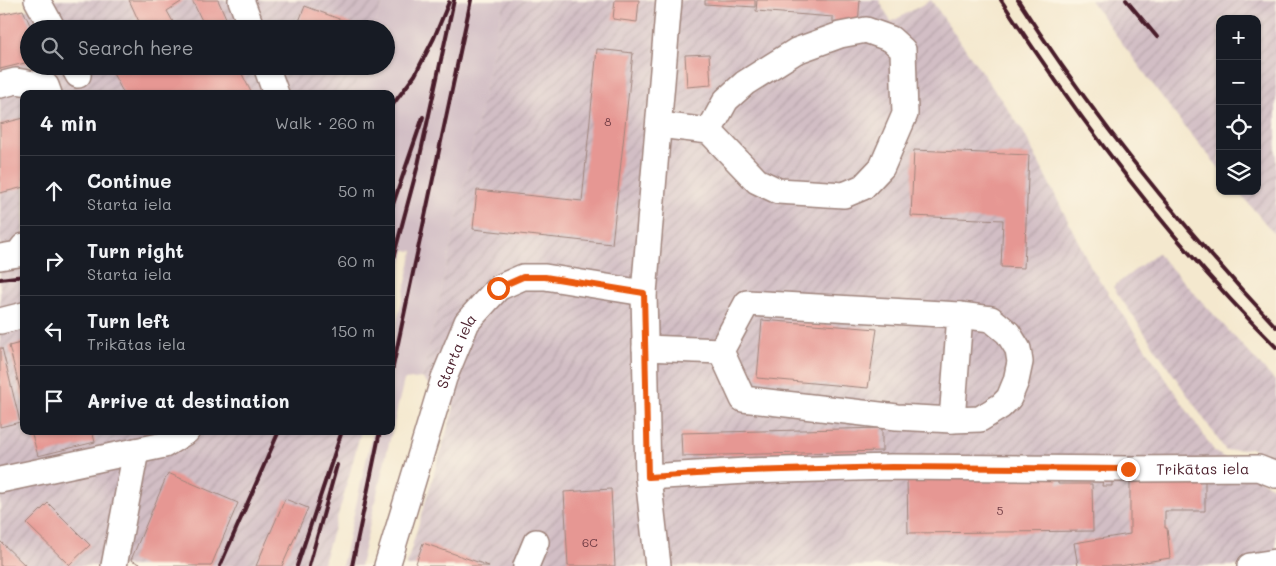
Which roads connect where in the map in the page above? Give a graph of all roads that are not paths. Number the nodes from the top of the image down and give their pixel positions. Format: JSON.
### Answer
{"nodes":[{"id":1,"x":37,"y":0,"type":"edge"},
{"id":2,"x":241,"y":0,"type":"edge"},
{"id":3,"x":669,"y":0,"type":"edge"},
{"id":4,"x":48,"y":20,"type":"edge"},
{"id":5,"x":249,"y":20,"type":"edge"},
{"id":6,"x":269,"y":75,"type":"edge"},
{"id":7,"x":0,"y":85,"type":"edge"},
{"id":8,"x":48,"y":90,"type":"edge"},
{"id":9,"x":275,"y":90,"type":"edge"},
{"id":10,"x":659,"y":126,"type":"junction"},
{"id":11,"x":709,"y":131,"type":"junction"},
{"id":12,"x":20,"y":251,"type":"edge"},
{"id":13,"x":0,"y":257,"type":"edge"},
{"id":14,"x":644,"y":293,"type":"junction"},
{"id":15,"x":960,"y":315,"type":"junction"},
{"id":16,"x":20,"y":316,"type":"edge"},
{"id":17,"x":0,"y":321,"type":"edge"},
{"id":18,"x":645,"y":348,"type":"junction"},
{"id":19,"x":721,"y":351,"type":"junction"},
{"id":20,"x":952,"y":420,"type":"junction"},
{"id":21,"x":180,"y":435,"type":"edge"},
{"id":22,"x":136,"y":451,"type":"junction"},
{"id":23,"x":1276,"y":475,"type":"edge"},
{"id":24,"x":648,"y":477,"type":"junction"},
{"id":25,"x":0,"y":480,"type":"edge"},
{"id":26,"x":536,"y":542,"type":"dead end"},
{"id":27,"x":1276,"y":562,"type":"edge"},
{"id":28,"x":114,"y":566,"type":"edge"},
{"id":29,"x":387,"y":566,"type":"edge"},
{"id":30,"x":526,"y":566,"type":"edge"},
{"id":31,"x":658,"y":566,"type":"edge"},
{"id":32,"x":1250,"y":566,"type":"edge"}],
"edges":[{"from":1,"to":4,"type":"street"},
{"from":2,"to":5,"type":"street"},
{"from":3,"to":10,"type":"street"},
{"from":6,"to":9,"type":"street"},
{"from":7,"to":8,"type":"street"},
{"from":10,"to":11,"type":"street"},
{"from":10,"to":14,"type":"street"},
{"from":11,"to":11,"type":"street"},
{"from":12,"to":13,"type":"street"},
{"from":14,"to":18,"type":"street"},
{"from":14,"to":29,"type":"street","name":"Starta iela"},
{"from":15,"to":19,"type":"street"},
{"from":15,"to":20,"type":"street"},
{"from":15,"to":20,"type":"street"},
{"from":16,"to":17,"type":"street"},
{"from":18,"to":19,"type":"street"},
{"from":18,"to":24,"type":"street"},
{"from":19,"to":20,"type":"street"},
{"from":21,"to":22,"type":"street"},
{"from":22,"to":25,"type":"street"},
{"from":22,"to":28,"type":"street"},
{"from":23,"to":24,"type":"street","name":"Trikātas iela"},
{"from":24,"to":31,"type":"street"},
{"from":26,"to":30,"type":"street"},
{"from":27,"to":32,"type":"street"}]}
